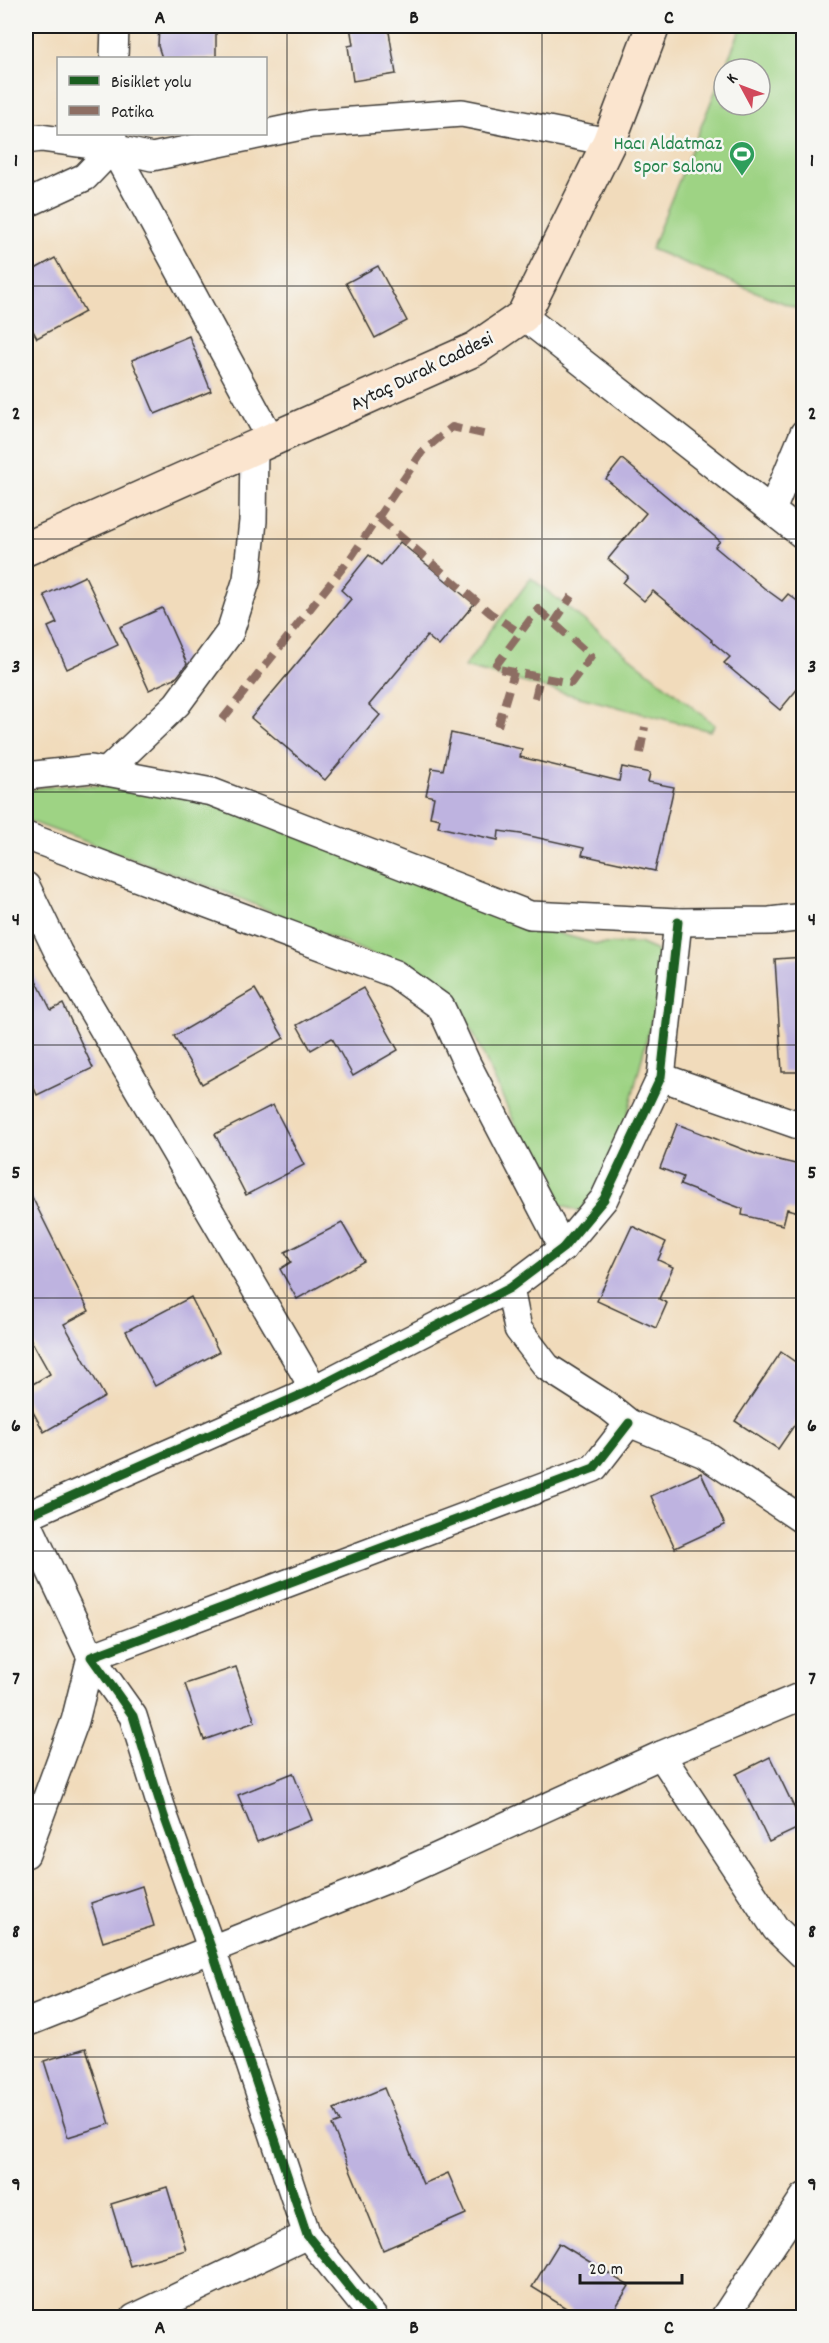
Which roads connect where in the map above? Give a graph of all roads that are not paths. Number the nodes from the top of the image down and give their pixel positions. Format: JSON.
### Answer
{"nodes":[{"id":1,"x":115,"y":26,"type":"edge"},
{"id":2,"x":653,"y":26,"type":"edge"},
{"id":3,"x":114,"y":57,"type":"edge"},
{"id":4,"x":267,"y":133,"type":"edge"},
{"id":5,"x":258,"y":135,"type":"edge"},
{"id":6,"x":26,"y":140,"type":"edge"},
{"id":7,"x":113,"y":141,"type":"edge"},
{"id":8,"x":609,"y":142,"type":"junction"},
{"id":9,"x":26,"y":204,"type":"edge"},
{"id":10,"x":523,"y":316,"type":"junction"},
{"id":11,"x":804,"y":433,"type":"edge"},
{"id":12,"x":263,"y":443,"type":"junction"},
{"id":13,"x":772,"y":510,"type":"junction"},
{"id":14,"x":804,"y":536,"type":"edge"},
{"id":15,"x":26,"y":549,"type":"edge"},
{"id":16,"x":106,"y":772,"type":"junction"},
{"id":17,"x":26,"y":776,"type":"edge"},
{"id":18,"x":26,"y":836,"type":"edge"},
{"id":19,"x":26,"y":886,"type":"edge"},
{"id":20,"x":804,"y":917,"type":"edge"},
{"id":21,"x":678,"y":922,"type":"junction"},
{"id":22,"x":661,"y":1077,"type":"junction"},
{"id":23,"x":804,"y":1127,"type":"edge"},
{"id":24,"x":563,"y":1248,"type":"junction"},
{"id":25,"x":510,"y":1288,"type":"junction"},
{"id":26,"x":314,"y":1389,"type":"junction"},
{"id":27,"x":629,"y":1423,"type":"junction"},
{"id":28,"x":26,"y":1518,"type":"edge"},
{"id":29,"x":804,"y":1521,"type":"edge"},
{"id":30,"x":91,"y":1657,"type":"junction"},
{"id":31,"x":804,"y":1695,"type":"edge"},
{"id":32,"x":661,"y":1755,"type":"junction"},
{"id":33,"x":27,"y":1847,"type":"edge"},
{"id":34,"x":212,"y":1950,"type":"junction"},
{"id":35,"x":804,"y":1956,"type":"edge"},
{"id":36,"x":26,"y":2023,"type":"edge"},
{"id":37,"x":804,"y":2197,"type":"edge"},
{"id":38,"x":307,"y":2235,"type":"junction"},
{"id":39,"x":135,"y":2318,"type":"edge"},
{"id":40,"x":374,"y":2318,"type":"edge"},
{"id":41,"x":724,"y":2318,"type":"edge"}],
"edges":[{"from":1,"to":3,"type":"street"},
{"from":2,"to":8,"type":"main road","name":"Aytaç Durak Caddesi"},
{"from":4,"to":8,"type":"street"},
{"from":5,"to":7,"type":"street"},
{"from":6,"to":7,"type":"street"},
{"from":7,"to":9,"type":"street"},
{"from":7,"to":12,"type":"street"},
{"from":8,"to":10,"type":"main road","name":"Aytaç Durak Caddesi"},
{"from":10,"to":12,"type":"main road","name":"Aytaç Durak Caddesi"},
{"from":10,"to":13,"type":"street"},
{"from":11,"to":13,"type":"street"},
{"from":12,"to":15,"type":"main road","name":"Aytaç Durak Caddesi"},
{"from":12,"to":16,"type":"street"},
{"from":13,"to":14,"type":"street"},
{"from":16,"to":17,"type":"street"},
{"from":16,"to":21,"type":"street"},
{"from":18,"to":24,"type":"street"},
{"from":19,"to":26,"type":"street"},
{"from":20,"to":21,"type":"street"},
{"from":21,"to":22,"type":"street"},
{"from":22,"to":23,"type":"street"},
{"from":22,"to":24,"type":"street"},
{"from":24,"to":25,"type":"street"},
{"from":25,"to":26,"type":"street"},
{"from":25,"to":27,"type":"street"},
{"from":26,"to":28,"type":"street"},
{"from":27,"to":29,"type":"street"},
{"from":27,"to":30,"type":"street"},
{"from":28,"to":30,"type":"street"},
{"from":30,"to":33,"type":"street"},
{"from":30,"to":34,"type":"street"},
{"from":31,"to":32,"type":"street"},
{"from":32,"to":34,"type":"street"},
{"from":32,"to":35,"type":"street"},
{"from":34,"to":36,"type":"street"},
{"from":34,"to":38,"type":"street"},
{"from":37,"to":41,"type":"street"},
{"from":38,"to":39,"type":"street"},
{"from":38,"to":40,"type":"street"}]}
